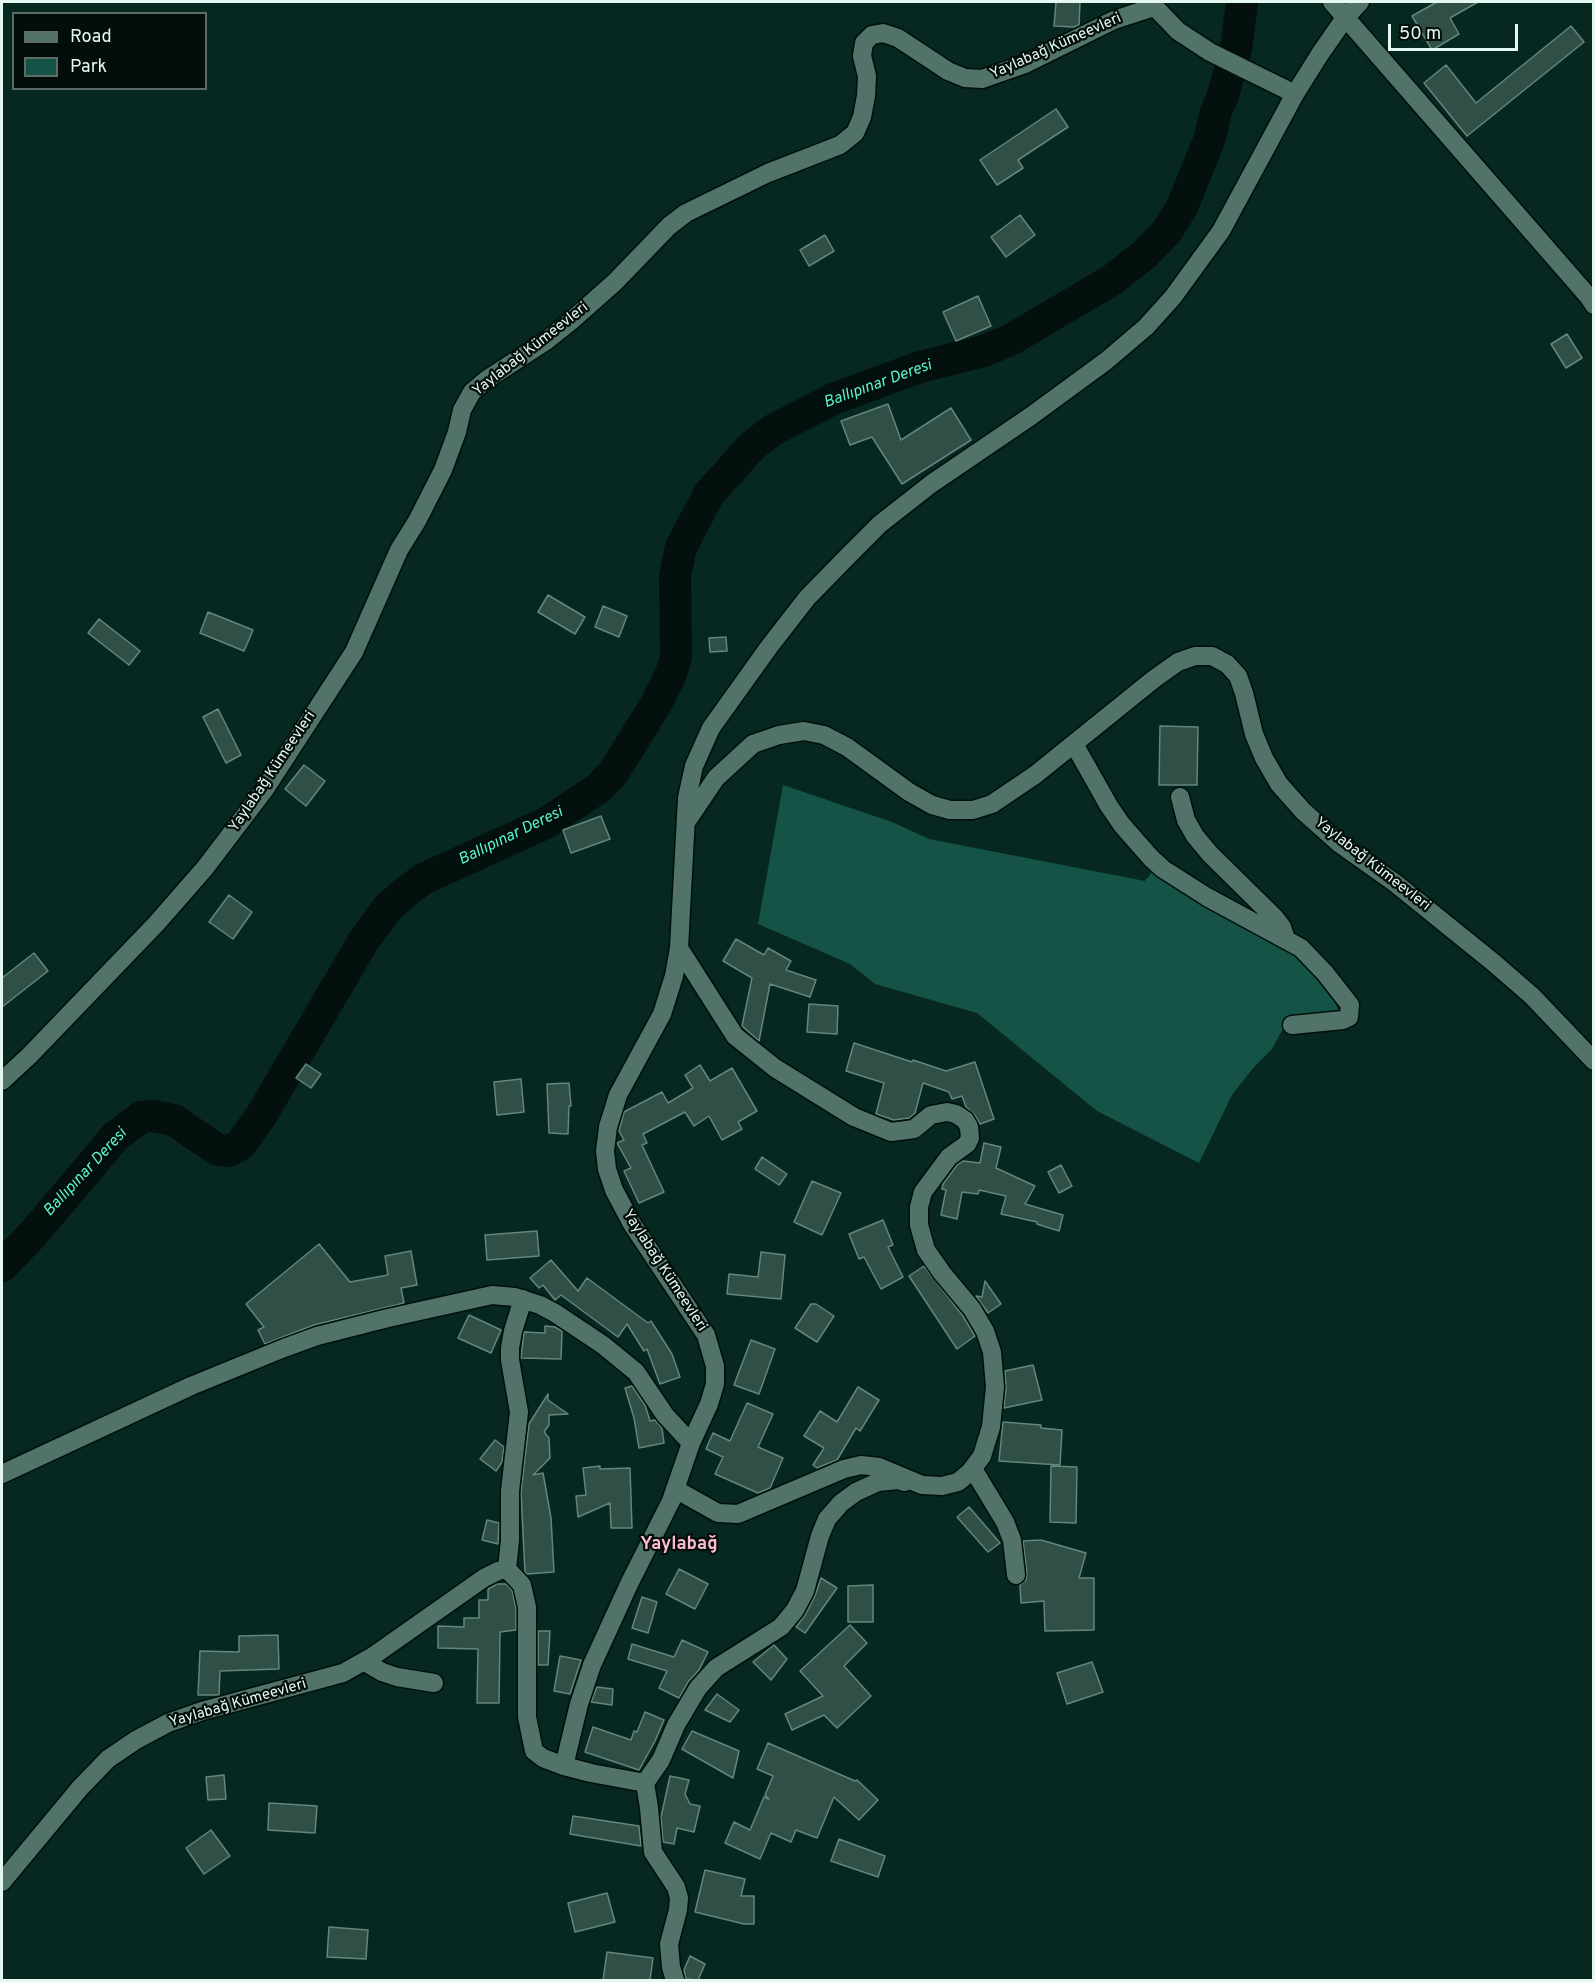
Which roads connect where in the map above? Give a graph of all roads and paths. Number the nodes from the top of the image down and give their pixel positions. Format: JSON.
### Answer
{"nodes":[{"id":1,"x":1332,"y":2,"type":"edge"},
{"id":2,"x":1360,"y":2,"type":"edge"},
{"id":3,"x":1152,"y":4,"type":"edge"},
{"id":4,"x":1345,"y":18,"type":"junction"},
{"id":5,"x":1295,"y":94,"type":"junction"},
{"id":6,"x":1593,"y":305,"type":"edge"},
{"id":7,"x":1074,"y":744,"type":"junction"},
{"id":8,"x":1180,"y":798,"type":"dead end"},
{"id":9,"x":686,"y":823,"type":"junction"},
{"id":10,"x":1286,"y":939,"type":"junction"},
{"id":11,"x":679,"y":948,"type":"junction"},
{"id":12,"x":1292,"y":1025,"type":"dead end"},
{"id":13,"x":1593,"y":1061,"type":"edge"},
{"id":14,"x":2,"y":1081,"type":"edge"},
{"id":15,"x":523,"y":1299,"type":"junction"},
{"id":16,"x":691,"y":1443,"type":"junction"},
{"id":17,"x":973,"y":1469,"type":"junction"},
{"id":18,"x":2,"y":1474,"type":"edge"},
{"id":19,"x":922,"y":1485,"type":"junction"},
{"id":20,"x":675,"y":1489,"type":"junction"},
{"id":21,"x":507,"y":1569,"type":"junction"},
{"id":22,"x":1016,"y":1575,"type":"dead end"},
{"id":23,"x":365,"y":1662,"type":"junction"},
{"id":24,"x":434,"y":1683,"type":"dead end"},
{"id":25,"x":564,"y":1766,"type":"junction"},
{"id":26,"x":645,"y":1783,"type":"junction"},
{"id":27,"x":2,"y":1882,"type":"edge"},
{"id":28,"x":675,"y":1980,"type":"edge"}],
"edges":[{"from":1,"to":4,"type":"street"},
{"from":2,"to":4,"type":"street","name":"Yaylabağ Kümeevleri"},
{"from":3,"to":5,"type":"street","name":"Yaylabağ Kümeevleri"},
{"from":3,"to":14,"type":"street","name":"Yaylabağ Kümeevleri"},
{"from":4,"to":5,"type":"street","name":"Yaylabağ Kümeevleri"},
{"from":4,"to":6,"type":"street"},
{"from":5,"to":9,"type":"street","name":"Yaylabağ Kümeevleri"},
{"from":7,"to":9,"type":"street","name":"Yaylabağ Kümeevleri"},
{"from":7,"to":10,"type":"street"},
{"from":7,"to":13,"type":"street","name":"Yaylabağ Kümeevleri"},
{"from":8,"to":10,"type":"street"},
{"from":9,"to":11,"type":"street","name":"Yaylabağ Kümeevleri"},
{"from":10,"to":12,"type":"street"},
{"from":11,"to":16,"type":"street","name":"Yaylabağ Kümeevleri"},
{"from":11,"to":17,"type":"street"},
{"from":15,"to":16,"type":"street"},
{"from":15,"to":18,"type":"street"},
{"from":15,"to":21,"type":"street"},
{"from":16,"to":20,"type":"street","name":"Yaylabağ Kümeevleri"},
{"from":17,"to":19,"type":"street"},
{"from":17,"to":22,"type":"street"},
{"from":19,"to":20,"type":"street"},
{"from":19,"to":26,"type":"street"},
{"from":20,"to":25,"type":"street","name":"Yaylabağ Kümeevleri"},
{"from":21,"to":23,"type":"street","name":"Yaylabağ Kümeevleri"},
{"from":21,"to":25,"type":"street"},
{"from":23,"to":24,"type":"street"},
{"from":23,"to":27,"type":"street","name":"Yaylabağ Kümeevleri"},
{"from":25,"to":26,"type":"street"},
{"from":26,"to":28,"type":"street"}]}
